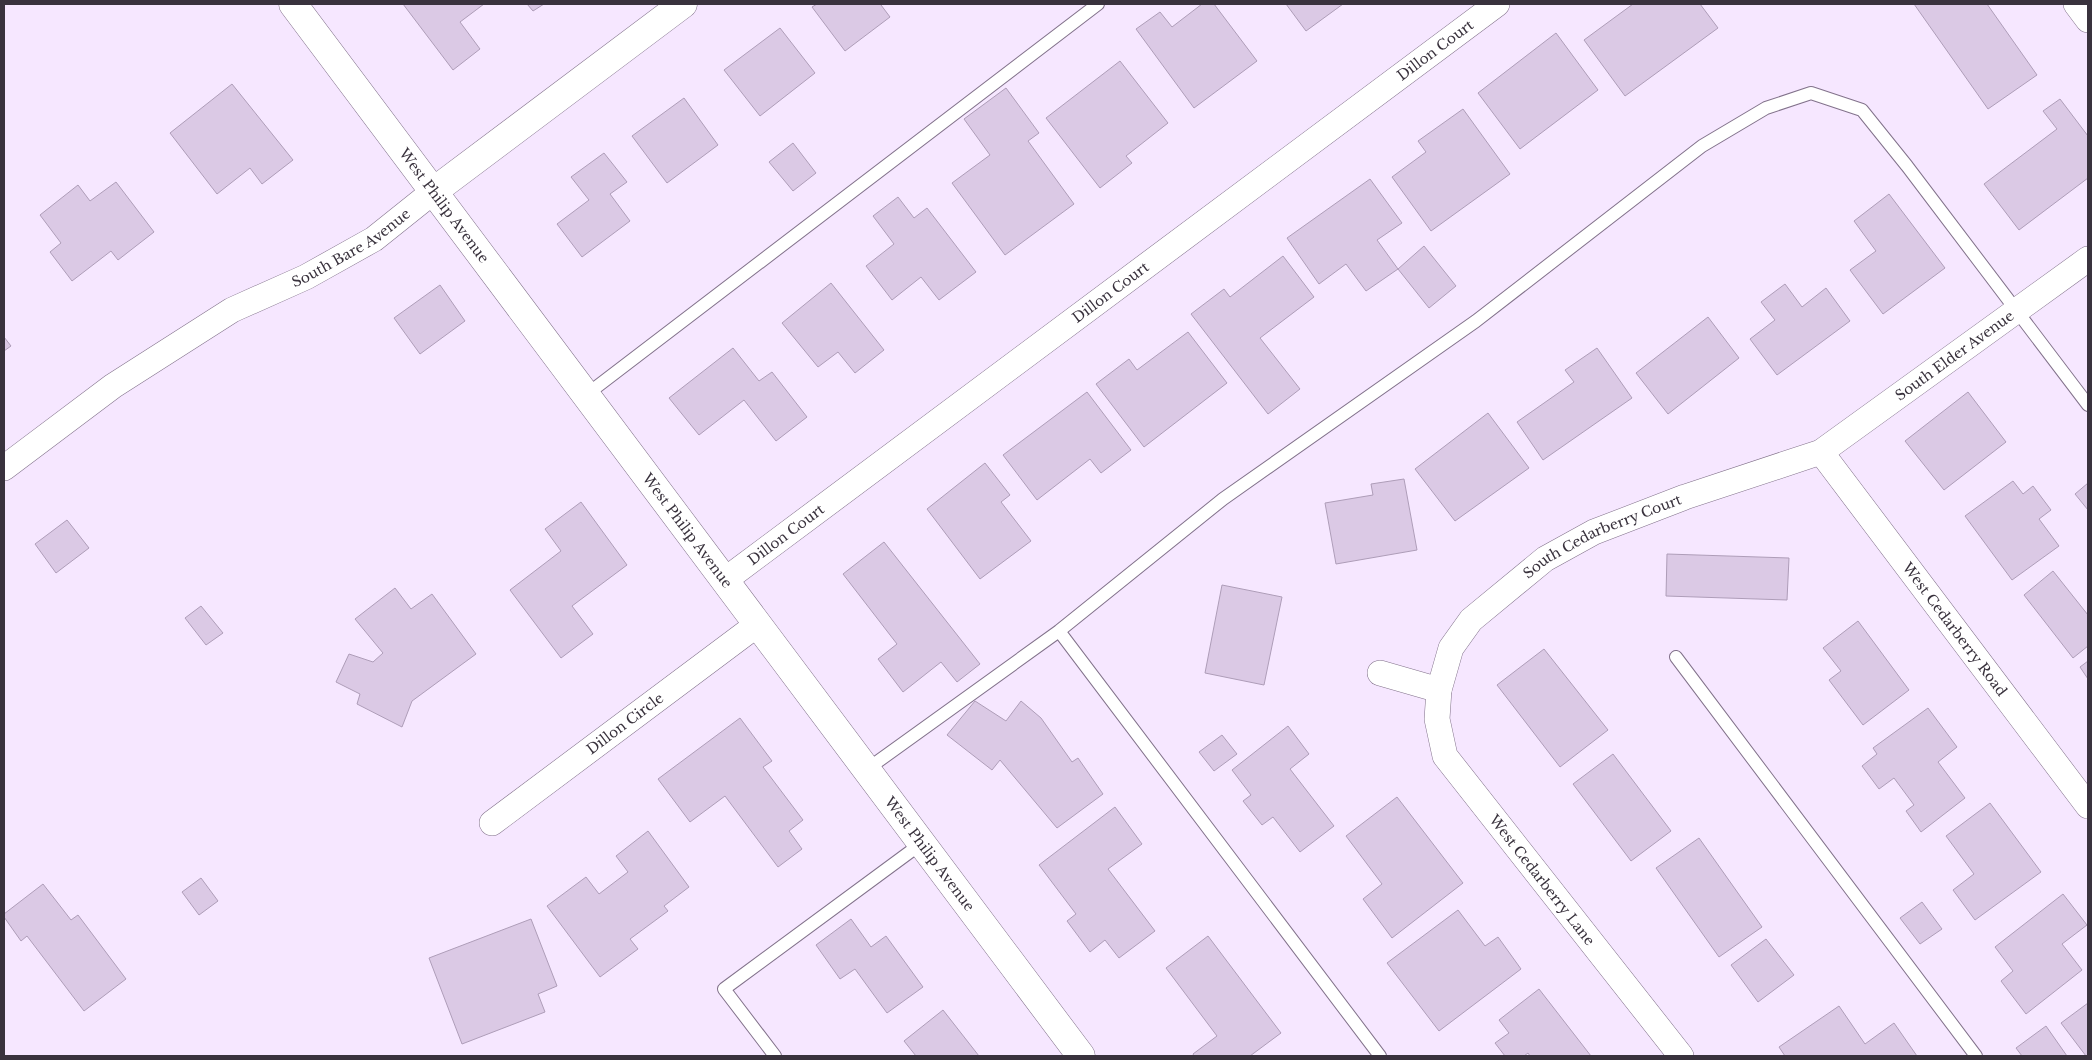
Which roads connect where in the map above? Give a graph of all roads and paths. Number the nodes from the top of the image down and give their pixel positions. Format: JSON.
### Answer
{"nodes":[{"id":1,"x":293,"y":4,"type":"edge"},
{"id":2,"x":683,"y":4,"type":"edge"},
{"id":3,"x":1098,"y":4,"type":"edge"},
{"id":4,"x":1497,"y":4,"type":"edge"},
{"id":5,"x":2076,"y":4,"type":"edge"},
{"id":6,"x":2088,"y":20,"type":"edge"},
{"id":7,"x":434,"y":191,"type":"junction"},
{"id":8,"x":2088,"y":259,"type":"edge"},
{"id":9,"x":2017,"y":311,"type":"junction"},
{"id":10,"x":586,"y":395,"type":"junction"},
{"id":11,"x":2088,"y":405,"type":"edge"},
{"id":12,"x":1822,"y":452,"type":"junction"},
{"id":13,"x":4,"y":468,"type":"edge"},
{"id":14,"x":725,"y":580,"type":"junction"},
{"id":15,"x":758,"y":624,"type":"junction"},
{"id":16,"x":1059,"y":631,"type":"junction"},
{"id":17,"x":1676,"y":657,"type":"dead end"},
{"id":18,"x":1380,"y":673,"type":"dead end"},
{"id":19,"x":1439,"y":690,"type":"junction"},
{"id":20,"x":866,"y":770,"type":"junction"},
{"id":21,"x":2088,"y":806,"type":"edge"},
{"id":22,"x":492,"y":824,"type":"dead end"},
{"id":23,"x":922,"y":843,"type":"junction"},
{"id":24,"x":775,"y":1056,"type":"edge"},
{"id":25,"x":1081,"y":1056,"type":"edge"},
{"id":26,"x":1380,"y":1056,"type":"edge"},
{"id":27,"x":1681,"y":1056,"type":"edge"},
{"id":28,"x":1976,"y":1056,"type":"edge"}],
"edges":[{"from":1,"to":7,"type":"street","name":"West Philip Avenue"},
{"from":2,"to":7,"type":"street","name":"South Bare Avenue"},
{"from":3,"to":10,"type":"lane"},
{"from":4,"to":14,"type":"street","name":"Dillon Court"},
{"from":5,"to":6,"type":"street"},
{"from":7,"to":10,"type":"street","name":"West Philip Avenue"},
{"from":7,"to":13,"type":"street","name":"South Bare Avenue"},
{"from":8,"to":9,"type":"street","name":"South Elder Avenue"},
{"from":9,"to":11,"type":"lane"},
{"from":9,"to":12,"type":"street","name":"South Elder Avenue"},
{"from":9,"to":16,"type":"lane"},
{"from":10,"to":14,"type":"street","name":"West Philip Avenue"},
{"from":12,"to":19,"type":"street","name":"South Cedarberry Court"},
{"from":12,"to":21,"type":"street","name":"West Cedarberry Road"},
{"from":14,"to":15,"type":"street","name":"West Philip Avenue"},
{"from":15,"to":20,"type":"street","name":"West Philip Avenue"},
{"from":15,"to":22,"type":"street","name":"Dillon Circle"},
{"from":16,"to":20,"type":"lane"},
{"from":16,"to":26,"type":"lane"},
{"from":17,"to":28,"type":"lane"},
{"from":18,"to":19,"type":"street"},
{"from":19,"to":27,"type":"street","name":"West Cedarberry Lane"},
{"from":20,"to":23,"type":"street","name":"West Philip Avenue"},
{"from":23,"to":24,"type":"lane"},
{"from":23,"to":25,"type":"street","name":"West Philip Avenue"}]}
